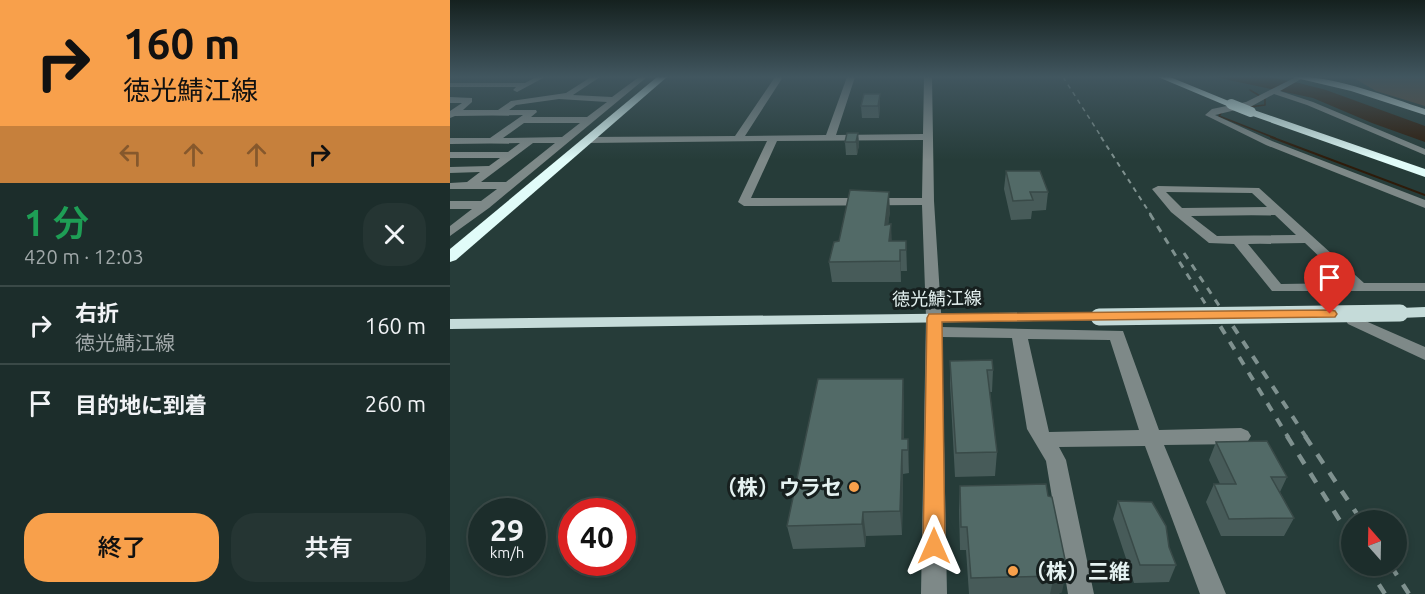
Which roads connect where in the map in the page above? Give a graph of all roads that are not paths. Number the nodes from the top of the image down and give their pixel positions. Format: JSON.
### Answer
{"nodes":[{"id":1,"x":463,"y":105,"type":"edge"},
{"id":2,"x":511,"y":105,"type":"edge"},
{"id":3,"x":608,"y":105,"type":"edge"},
{"id":4,"x":619,"y":105,"type":"edge"},
{"id":5,"x":624,"y":105,"type":"edge"},
{"id":6,"x":633,"y":105,"type":"edge"},
{"id":7,"x":761,"y":105,"type":"edge"},
{"id":8,"x":841,"y":105,"type":"edge"},
{"id":9,"x":928,"y":105,"type":"edge"},
{"id":10,"x":1237,"y":105,"type":"edge"},
{"id":11,"x":1246,"y":105,"type":"edge"},
{"id":12,"x":1315,"y":105,"type":"edge"},
{"id":13,"x":1402,"y":105,"type":"edge"},
{"id":14,"x":1425,"y":112,"type":"edge"},
{"id":15,"x":498,"y":113,"type":"junction"},
{"id":16,"x":451,"y":114,"type":"edge"},
{"id":17,"x":523,"y":120,"type":"junction"},
{"id":18,"x":588,"y":120,"type":"junction"},
{"id":19,"x":1286,"y":122,"type":"junction"},
{"id":20,"x":929,"y":137,"type":"junction"},
{"id":21,"x":830,"y":138,"type":"junction"},
{"id":22,"x":738,"y":139,"type":"junction"},
{"id":23,"x":773,"y":139,"type":"junction"},
{"id":24,"x":531,"y":140,"type":"junction"},
{"id":25,"x":563,"y":140,"type":"junction"},
{"id":26,"x":590,"y":140,"type":"junction"},
{"id":27,"x":450,"y":141,"type":"edge"},
{"id":28,"x":492,"y":141,"type":"junction"},
{"id":29,"x":1425,"y":152,"type":"edge"},
{"id":30,"x":450,"y":155,"type":"edge"},
{"id":31,"x":512,"y":155,"type":"junction"},
{"id":32,"x":1425,"y":166,"type":"edge"},
{"id":33,"x":450,"y":170,"type":"edge"},
{"id":34,"x":492,"y":170,"type":"junction"},
{"id":35,"x":1425,"y":175,"type":"edge"},
{"id":36,"x":508,"y":185,"type":"junction"},
{"id":37,"x":450,"y":186,"type":"edge"},
{"id":38,"x":469,"y":186,"type":"junction"},
{"id":39,"x":928,"y":201,"type":"junction"},
{"id":40,"x":1425,"y":204,"type":"edge"},
{"id":41,"x":450,"y":205,"type":"edge"},
{"id":42,"x":484,"y":205,"type":"junction"},
{"id":43,"x":1277,"y":211,"type":"junction"},
{"id":44,"x":1180,"y":212,"type":"junction"},
{"id":45,"x":452,"y":228,"type":"edge"},
{"id":46,"x":1308,"y":239,"type":"junction"},
{"id":47,"x":1238,"y":240,"type":"junction"},
{"id":48,"x":450,"y":245,"type":"edge"},
{"id":49,"x":450,"y":257,"type":"edge"},
{"id":50,"x":1425,"y":286,"type":"edge"},
{"id":51,"x":1360,"y":287,"type":"junction"},
{"id":52,"x":1425,"y":312,"type":"edge"},
{"id":53,"x":1354,"y":321,"type":"dead end"},
{"id":54,"x":450,"y":324,"type":"edge"},
{"id":55,"x":934,"y":325,"type":"junction"},
{"id":56,"x":1019,"y":334,"type":"junction"},
{"id":57,"x":1425,"y":354,"type":"edge"},
{"id":58,"x":1241,"y":436,"type":"dead end"},
{"id":59,"x":1152,"y":439,"type":"junction"},
{"id":60,"x":1044,"y":440,"type":"junction"},
{"id":61,"x":934,"y":594,"type":"edge"},
{"id":62,"x":1081,"y":594,"type":"edge"},
{"id":63,"x":1213,"y":594,"type":"edge"}],
"edges":[{"from":1,"to":16,"type":"street"},
{"from":2,"to":15,"type":"street"},
{"from":3,"to":18,"type":"street"},
{"from":4,"to":48,"type":"highway"},
{"from":5,"to":26,"type":"highway"},
{"from":6,"to":26,"type":"street"},
{"from":7,"to":22,"type":"street"},
{"from":8,"to":21,"type":"street"},
{"from":9,"to":20,"type":"street"},
{"from":10,"to":19,"type":"highway","bridge":true},
{"from":11,"to":40,"type":"street"},
{"from":12,"to":29,"type":"street"},
{"from":13,"to":14,"type":"main road"},
{"from":15,"to":16,"type":"street"},
{"from":15,"to":17,"type":"street"},
{"from":17,"to":18,"type":"street"},
{"from":17,"to":28,"type":"street"},
{"from":18,"to":25,"type":"street"},
{"from":19,"to":32,"type":"highway"},
{"from":19,"to":35,"type":"highway"},
{"from":20,"to":21,"type":"street"},
{"from":20,"to":39,"type":"street"},
{"from":21,"to":23,"type":"street"},
{"from":22,"to":23,"type":"street"},
{"from":22,"to":26,"type":"street"},
{"from":23,"to":39,"type":"street"},
{"from":24,"to":25,"type":"street"},
{"from":24,"to":28,"type":"street"},
{"from":24,"to":31,"type":"street"},
{"from":25,"to":36,"type":"street"},
{"from":26,"to":49,"type":"highway"},
{"from":27,"to":28,"type":"street"},
{"from":30,"to":31,"type":"street"},
{"from":31,"to":34,"type":"street"},
{"from":33,"to":34,"type":"street"},
{"from":34,"to":38,"type":"street"},
{"from":36,"to":38,"type":"street"},
{"from":36,"to":42,"type":"street"},
{"from":37,"to":38,"type":"street"},
{"from":39,"to":55,"type":"street"},
{"from":41,"to":42,"type":"street"},
{"from":42,"to":45,"type":"street"},
{"from":43,"to":44,"type":"street"},
{"from":43,"to":44,"type":"street"},
{"from":43,"to":46,"type":"street"},
{"from":44,"to":47,"type":"street"},
{"from":46,"to":47,"type":"street"},
{"from":46,"to":51,"type":"street"},
{"from":47,"to":51,"type":"street"},
{"from":50,"to":51,"type":"street"},
{"from":52,"to":55,"type":"main road","name":"徳光鯖江線","bridge":true},
{"from":53,"to":57,"type":"street"},
{"from":54,"to":55,"type":"main road","name":"徳光鯖江線"},
{"from":55,"to":56,"type":"street"},
{"from":55,"to":61,"type":"street"},
{"from":56,"to":59,"type":"street"},
{"from":56,"to":60,"type":"street"},
{"from":58,"to":59,"type":"street"},
{"from":59,"to":60,"type":"street"},
{"from":59,"to":63,"type":"street"},
{"from":60,"to":62,"type":"street"}]}
